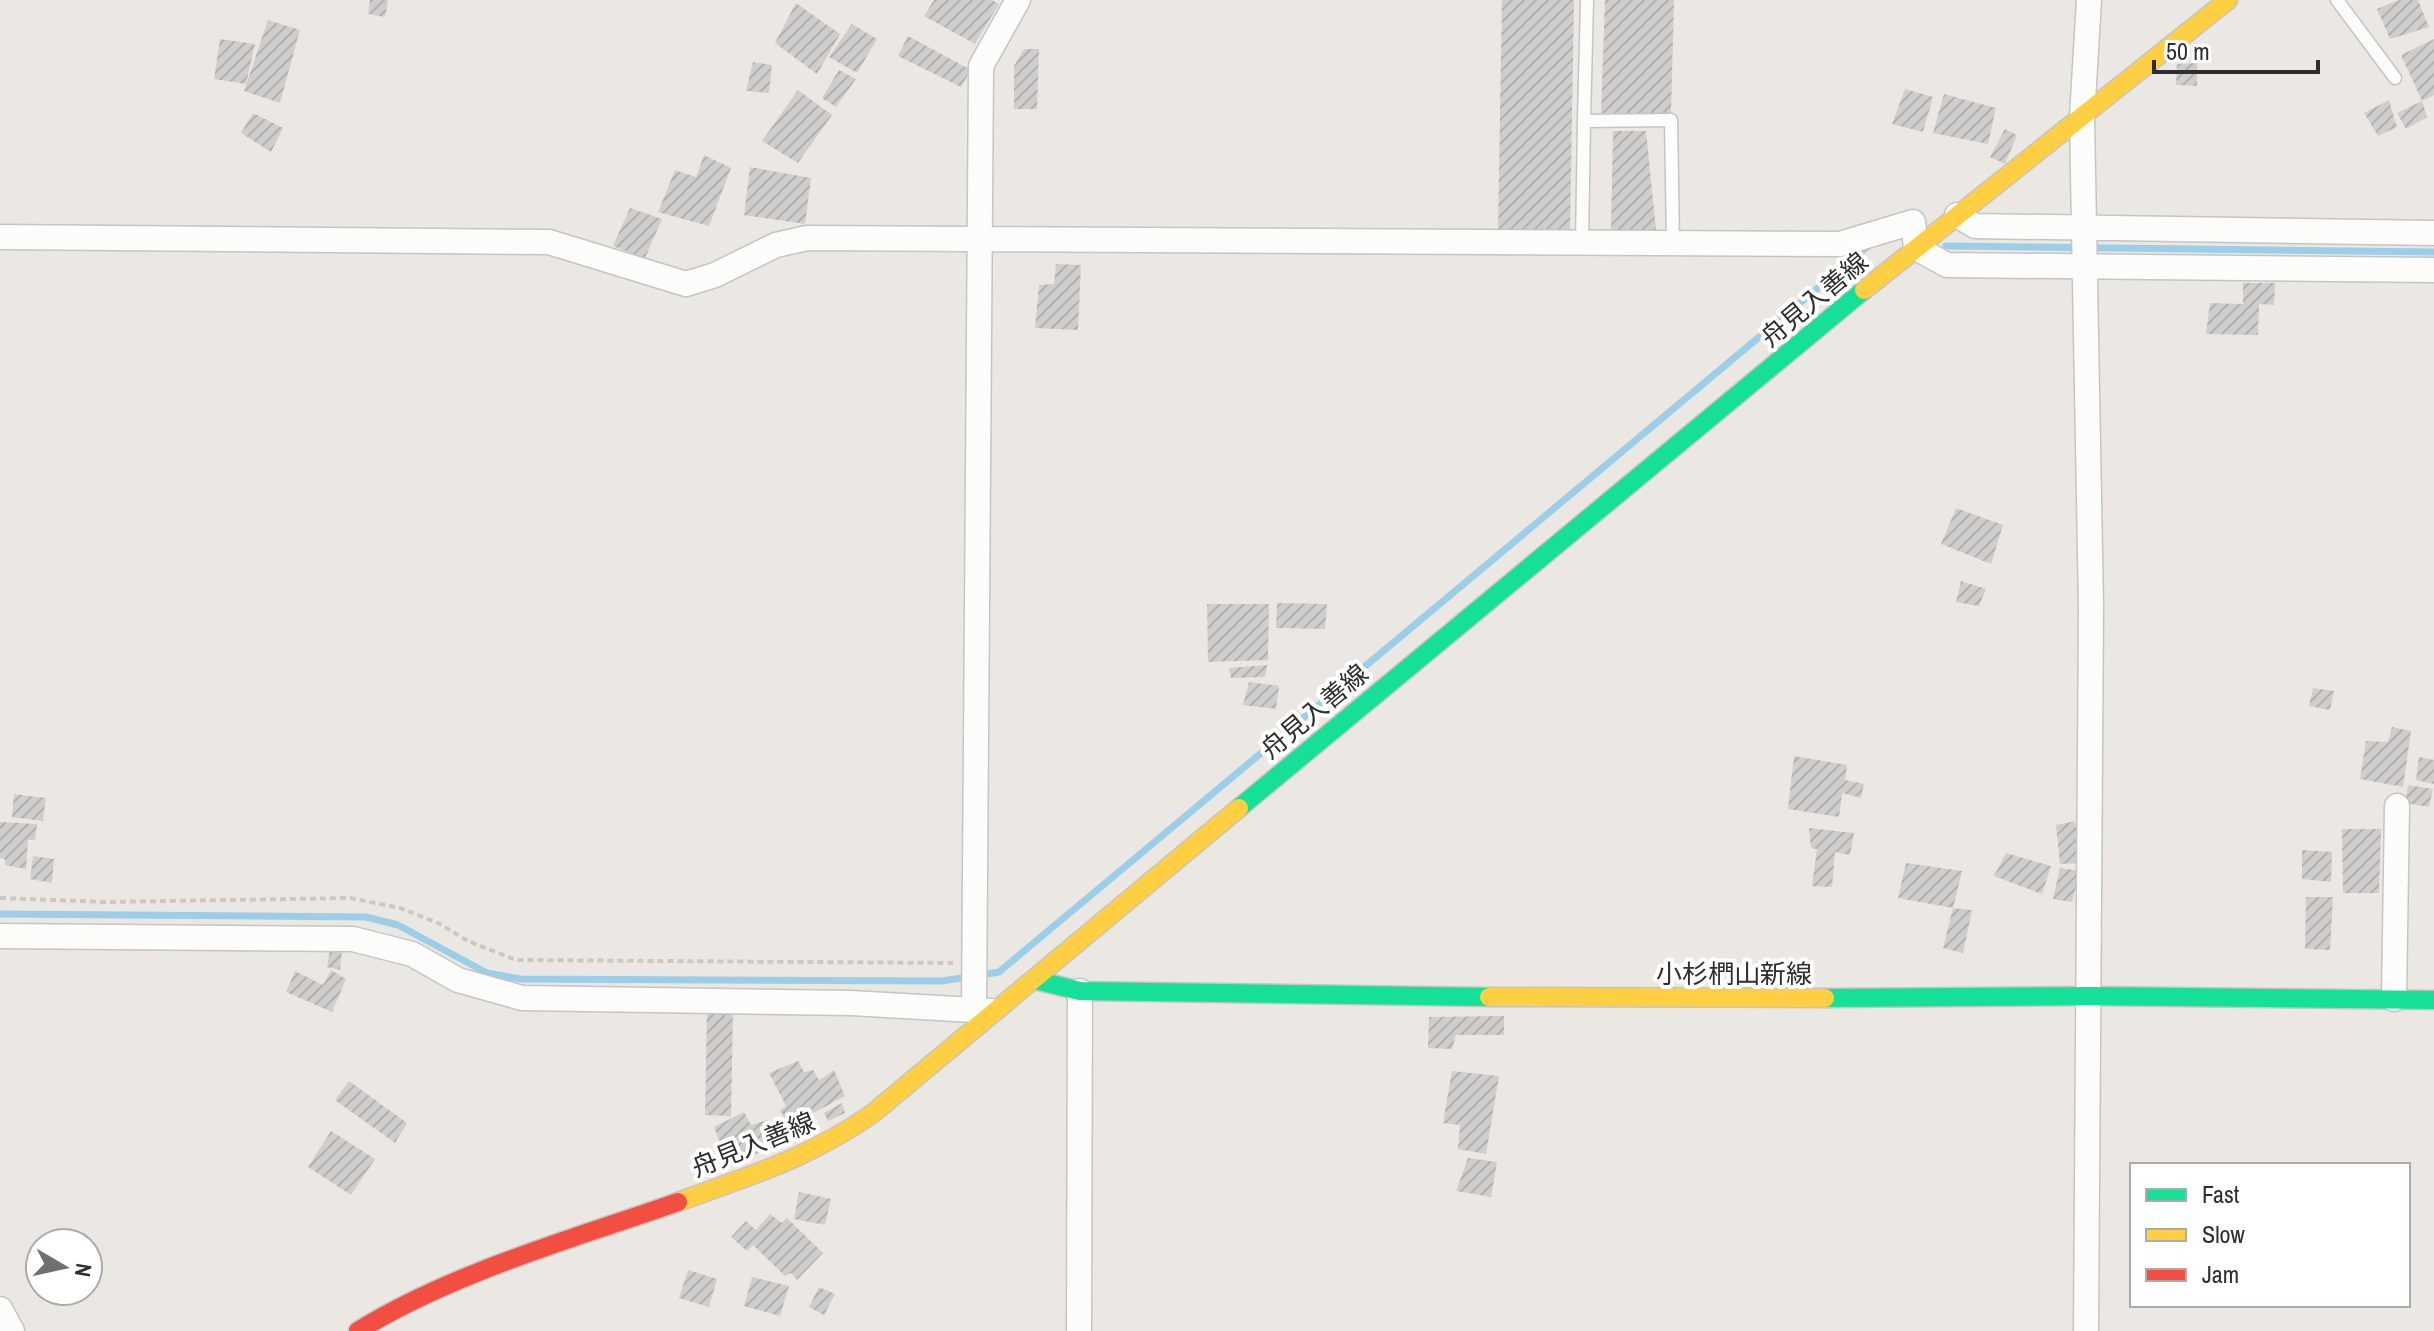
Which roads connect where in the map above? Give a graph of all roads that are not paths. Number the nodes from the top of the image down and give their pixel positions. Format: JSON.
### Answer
{"nodes":[{"id":1,"x":1018,"y":0,"type":"edge"},
{"id":2,"x":1587,"y":0,"type":"edge"},
{"id":3,"x":2089,"y":0,"type":"edge"},
{"id":4,"x":2228,"y":0,"type":"edge"},
{"id":5,"x":2337,"y":0,"type":"edge"},
{"id":6,"x":2395,"y":78,"type":"dead end"},
{"id":7,"x":2082,"y":117,"type":"junction"},
{"id":8,"x":1584,"y":121,"type":"junction"},
{"id":9,"x":1957,"y":215,"type":"junction"},
{"id":10,"x":2434,"y":233,"type":"edge"},
{"id":11,"x":0,"y":237,"type":"edge"},
{"id":12,"x":981,"y":239,"type":"junction"},
{"id":13,"x":1582,"y":243,"type":"junction"},
{"id":14,"x":1673,"y":243,"type":"junction"},
{"id":15,"x":1916,"y":248,"type":"junction"},
{"id":16,"x":2084,"y":248,"type":"junction"},
{"id":17,"x":2434,"y":270,"type":"edge"},
{"id":18,"x":2397,"y":806,"type":"dead end"},
{"id":19,"x":0,"y":936,"type":"edge"},
{"id":20,"x":1035,"y":980,"type":"junction"},
{"id":21,"x":1080,"y":991,"type":"junction"},
{"id":22,"x":2088,"y":996,"type":"junction"},
{"id":23,"x":2394,"y":999,"type":"junction"},
{"id":24,"x":2434,"y":1000,"type":"edge"},
{"id":25,"x":984,"y":1010,"type":"junction"},
{"id":26,"x":0,"y":1309,"type":"edge"},
{"id":27,"x":12,"y":1331,"type":"edge"},
{"id":28,"x":358,"y":1331,"type":"edge"},
{"id":29,"x":1079,"y":1331,"type":"edge"},
{"id":30,"x":2086,"y":1331,"type":"edge"}],
"edges":[{"from":1,"to":12,"type":"street"},
{"from":2,"to":8,"type":"lane"},
{"from":3,"to":7,"type":"street"},
{"from":4,"to":7,"type":"main road","name":"舟見入善線"},
{"from":5,"to":6,"type":"lane"},
{"from":7,"to":9,"type":"main road","name":"舟見入善線"},
{"from":7,"to":16,"type":"street"},
{"from":8,"to":13,"type":"lane"},
{"from":8,"to":14,"type":"lane"},
{"from":9,"to":15,"type":"main road","name":"舟見入善線"},
{"from":9,"to":16,"type":"street"},
{"from":10,"to":16,"type":"street"},
{"from":11,"to":12,"type":"street"},
{"from":12,"to":13,"type":"street"},
{"from":12,"to":25,"type":"street"},
{"from":13,"to":14,"type":"street"},
{"from":14,"to":15,"type":"street"},
{"from":15,"to":16,"type":"street"},
{"from":15,"to":20,"type":"main road","name":"舟見入善線"},
{"from":16,"to":17,"type":"street"},
{"from":16,"to":22,"type":"street"},
{"from":18,"to":23,"type":"street"},
{"from":19,"to":25,"type":"street"},
{"from":20,"to":21,"type":"main road","name":"小杉椚山新線"},
{"from":20,"to":25,"type":"main road","name":"舟見入善線"},
{"from":21,"to":22,"type":"main road","name":"小杉椚山新線"},
{"from":21,"to":29,"type":"street"},
{"from":22,"to":23,"type":"main road","name":"小杉椚山新線"},
{"from":22,"to":30,"type":"street"},
{"from":23,"to":24,"type":"main road","name":"小杉椚山新線"},
{"from":25,"to":28,"type":"main road","name":"舟見入善線"},
{"from":26,"to":27,"type":"street"}]}
